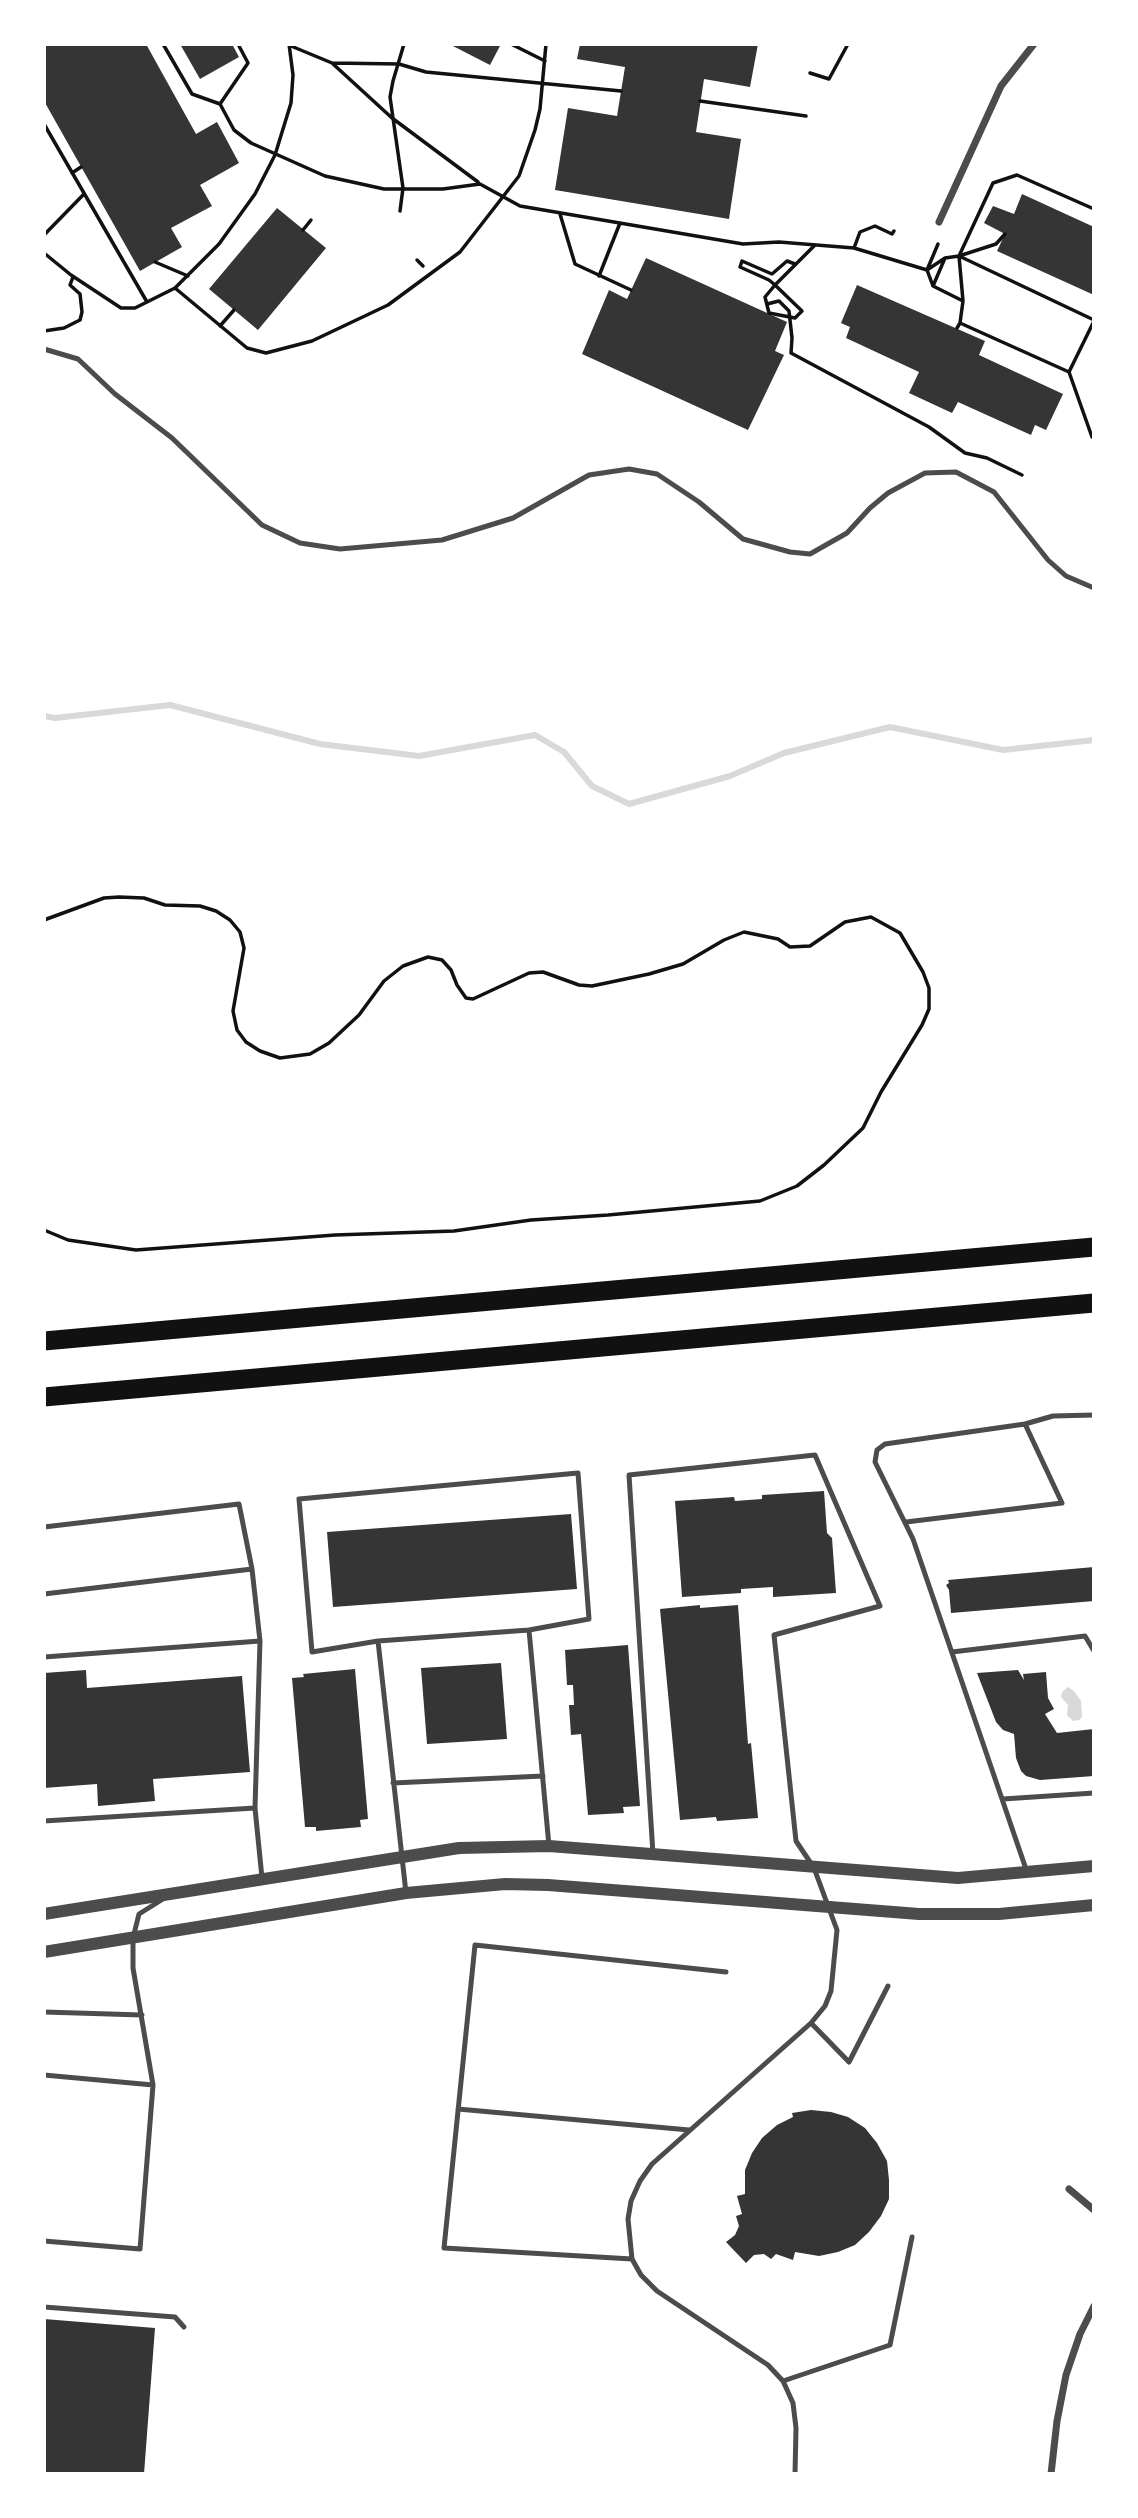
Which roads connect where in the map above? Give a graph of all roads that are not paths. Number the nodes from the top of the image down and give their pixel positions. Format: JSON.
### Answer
{"nodes":[{"id":1,"x":1034,"y":44,"type":"edge"},
{"id":2,"x":939,"y":222,"type":"dead end"},
{"id":3,"x":44,"y":349,"type":"edge"},
{"id":4,"x":1094,"y":588,"type":"edge"},
{"id":5,"x":1094,"y":1247,"type":"edge"},
{"id":6,"x":1094,"y":1303,"type":"edge"},
{"id":7,"x":44,"y":1341,"type":"edge"},
{"id":8,"x":44,"y":1397,"type":"edge"},
{"id":9,"x":1094,"y":1415,"type":"edge"},
{"id":10,"x":1025,"y":1424,"type":"junction"},
{"id":11,"x":906,"y":1522,"type":"junction"},
{"id":12,"x":44,"y":1527,"type":"edge"},
{"id":13,"x":251,"y":1569,"type":"junction"},
{"id":14,"x":44,"y":1594,"type":"edge"},
{"id":15,"x":529,"y":1630,"type":"junction"},
{"id":16,"x":260,"y":1641,"type":"junction"},
{"id":17,"x":378,"y":1641,"type":"junction"},
{"id":18,"x":1094,"y":1651,"type":"edge"},
{"id":19,"x":952,"y":1652,"type":"junction"},
{"id":20,"x":44,"y":1657,"type":"edge"},
{"id":21,"x":542,"y":1776,"type":"junction"},
{"id":22,"x":393,"y":1783,"type":"junction"},
{"id":23,"x":1094,"y":1793,"type":"edge"},
{"id":24,"x":1003,"y":1799,"type":"junction"},
{"id":25,"x":255,"y":1808,"type":"junction"},
{"id":26,"x":44,"y":1821,"type":"edge"},
{"id":27,"x":550,"y":1846,"type":"junction"},
{"id":28,"x":653,"y":1855,"type":"junction"},
{"id":29,"x":401,"y":1856,"type":"junction"},
{"id":30,"x":1094,"y":1866,"type":"edge"},
{"id":31,"x":814,"y":1868,"type":"junction"},
{"id":32,"x":1027,"y":1872,"type":"junction"},
{"id":33,"x":262,"y":1878,"type":"junction"},
{"id":34,"x":406,"y":1893,"type":"junction"},
{"id":35,"x":169,"y":1895,"type":"junction"},
{"id":36,"x":1094,"y":1905,"type":"edge"},
{"id":37,"x":830,"y":1907,"type":"junction"},
{"id":38,"x":44,"y":1913,"type":"edge"},
{"id":39,"x":133,"y":1938,"type":"junction"},
{"id":40,"x":44,"y":1952,"type":"edge"},
{"id":41,"x":726,"y":1972,"type":"dead end"},
{"id":42,"x":888,"y":1986,"type":"dead end"},
{"id":43,"x":44,"y":2012,"type":"edge"},
{"id":44,"x":142,"y":2015,"type":"junction"},
{"id":45,"x":811,"y":2023,"type":"junction"},
{"id":46,"x":44,"y":2075,"type":"edge"},
{"id":47,"x":153,"y":2085,"type":"junction"},
{"id":48,"x":458,"y":2109,"type":"junction"},
{"id":49,"x":689,"y":2130,"type":"junction"},
{"id":50,"x":1069,"y":2189,"type":"dead end"},
{"id":51,"x":1094,"y":2210,"type":"edge"},
{"id":52,"x":912,"y":2236,"type":"dead end"},
{"id":53,"x":44,"y":2241,"type":"edge"},
{"id":54,"x":632,"y":2259,"type":"junction"},
{"id":55,"x":44,"y":2306,"type":"edge"},
{"id":56,"x":1094,"y":2306,"type":"edge"},
{"id":57,"x":184,"y":2327,"type":"dead end"},
{"id":58,"x":783,"y":2381,"type":"junction"},
{"id":59,"x":795,"y":2474,"type":"edge"},
{"id":60,"x":1051,"y":2474,"type":"edge"}],
"edges":[{"from":1,"to":2,"type":"street"},
{"from":3,"to":4,"type":"lane"},
{"from":5,"to":7,"type":"highway"},
{"from":6,"to":8,"type":"highway"},
{"from":9,"to":10,"type":"lane"},
{"from":10,"to":11,"type":"lane"},
{"from":10,"to":11,"type":"lane"},
{"from":11,"to":19,"type":"lane"},
{"from":12,"to":13,"type":"lane"},
{"from":13,"to":14,"type":"lane"},
{"from":13,"to":16,"type":"lane"},
{"from":15,"to":17,"type":"lane"},
{"from":15,"to":17,"type":"lane"},
{"from":15,"to":21,"type":"lane"},
{"from":16,"to":20,"type":"lane"},
{"from":16,"to":25,"type":"lane"},
{"from":17,"to":22,"type":"lane"},
{"from":18,"to":19,"type":"lane"},
{"from":19,"to":24,"type":"lane"},
{"from":21,"to":22,"type":"lane"},
{"from":21,"to":27,"type":"lane"},
{"from":22,"to":29,"type":"lane"},
{"from":23,"to":24,"type":"lane"},
{"from":24,"to":32,"type":"lane"},
{"from":25,"to":26,"type":"lane"},
{"from":25,"to":33,"type":"lane"},
{"from":27,"to":28,"type":"street"},
{"from":27,"to":29,"type":"street"},
{"from":28,"to":31,"type":"street"},
{"from":28,"to":31,"type":"lane"},
{"from":29,"to":33,"type":"street"},
{"from":29,"to":34,"type":"lane"},
{"from":30,"to":32,"type":"street"},
{"from":31,"to":32,"type":"street"},
{"from":31,"to":37,"type":"lane"},
{"from":33,"to":35,"type":"street"},
{"from":34,"to":37,"type":"street"},
{"from":34,"to":39,"type":"street"},
{"from":35,"to":38,"type":"street"},
{"from":35,"to":39,"type":"lane"},
{"from":36,"to":37,"type":"street"},
{"from":37,"to":45,"type":"lane"},
{"from":39,"to":40,"type":"street"},
{"from":39,"to":44,"type":"lane"},
{"from":41,"to":48,"type":"lane"},
{"from":42,"to":45,"type":"lane"},
{"from":43,"to":44,"type":"lane"},
{"from":44,"to":47,"type":"lane"},
{"from":45,"to":49,"type":"lane"},
{"from":46,"to":47,"type":"lane"},
{"from":47,"to":53,"type":"lane"},
{"from":48,"to":49,"type":"lane"},
{"from":48,"to":54,"type":"lane"},
{"from":49,"to":54,"type":"lane"},
{"from":50,"to":51,"type":"street"},
{"from":52,"to":58,"type":"lane"},
{"from":54,"to":58,"type":"lane"},
{"from":55,"to":57,"type":"lane"},
{"from":56,"to":60,"type":"street"},
{"from":58,"to":59,"type":"lane"}]}
